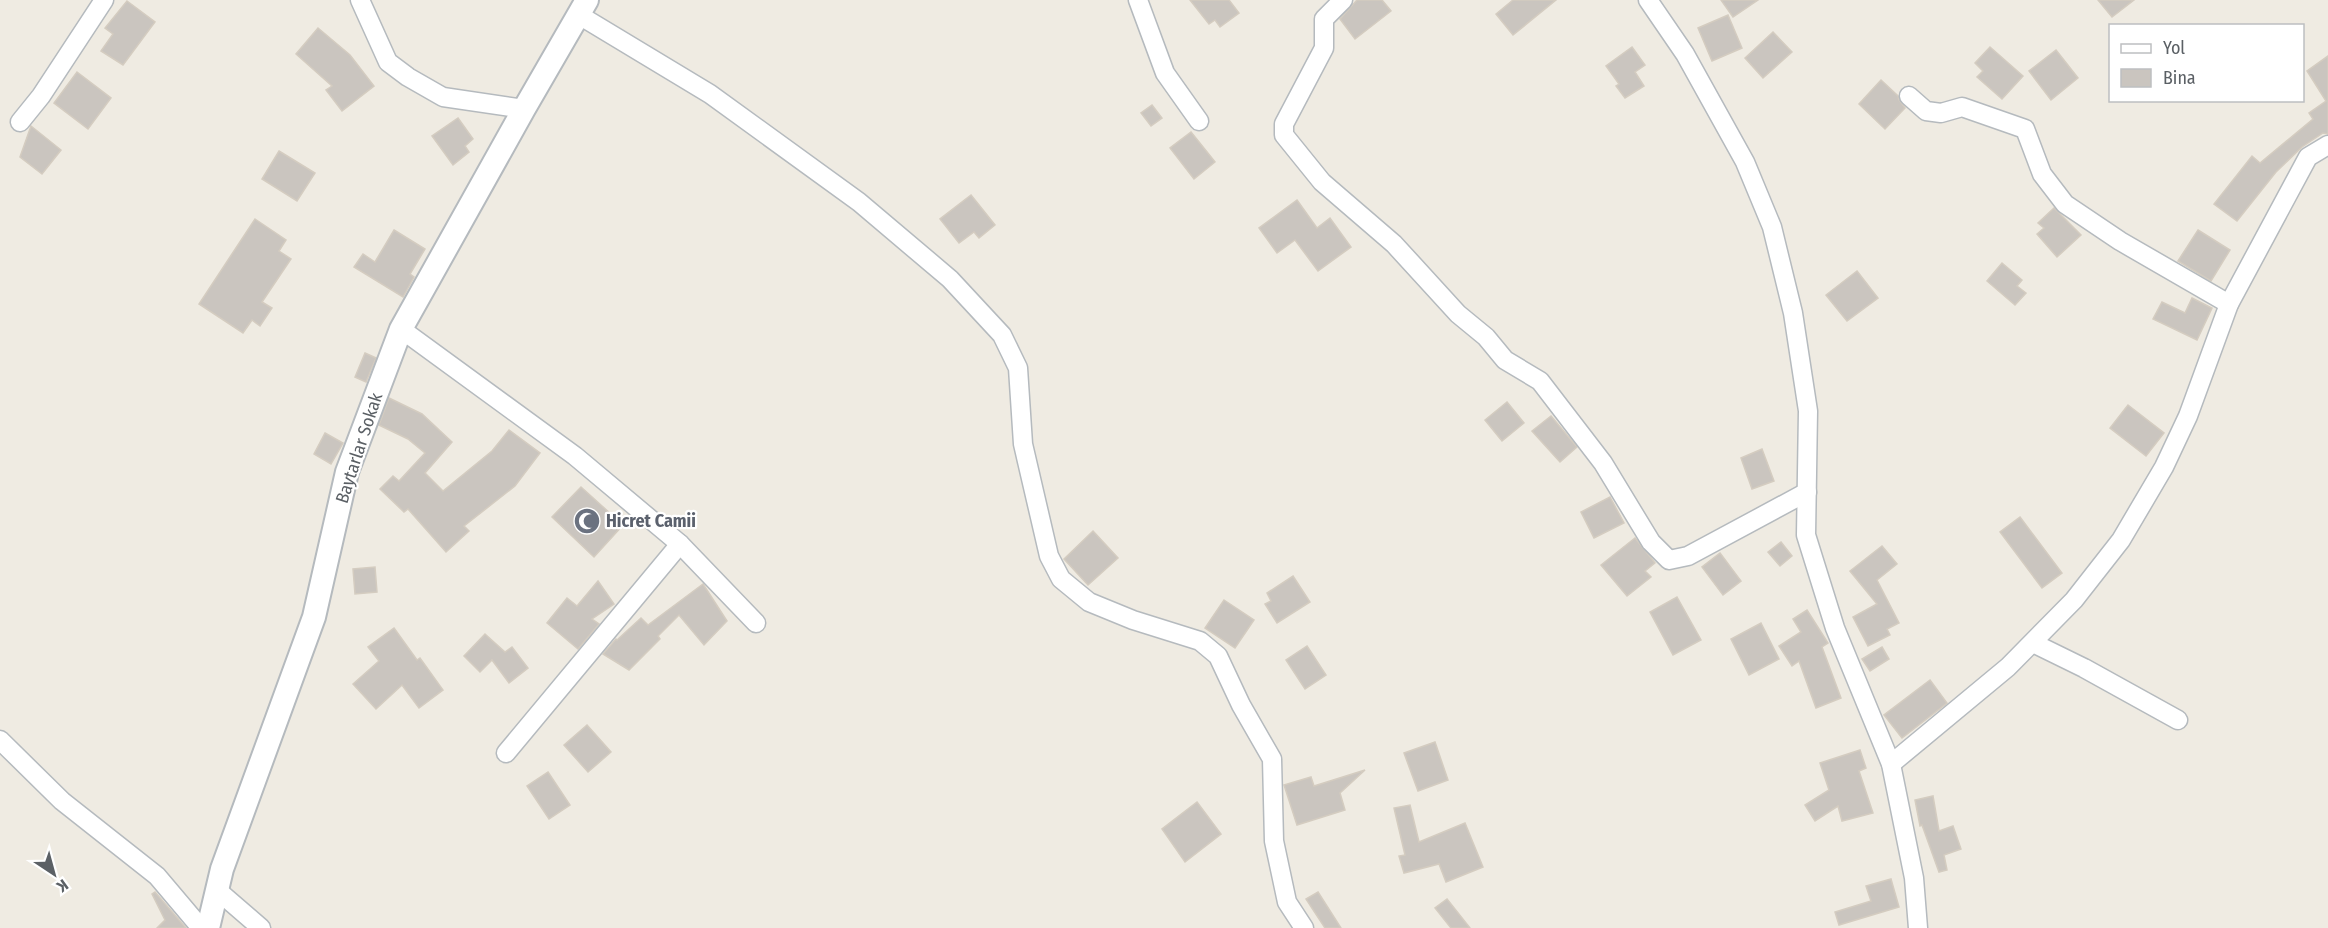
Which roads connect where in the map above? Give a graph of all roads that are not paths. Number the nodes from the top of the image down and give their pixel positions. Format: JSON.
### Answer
{"nodes":[{"id":1,"x":104,"y":0,"type":"edge"},
{"id":2,"x":360,"y":0,"type":"edge"},
{"id":3,"x":1138,"y":0,"type":"edge"},
{"id":4,"x":1343,"y":0,"type":"edge"},
{"id":5,"x":1647,"y":0,"type":"edge"},
{"id":6,"x":583,"y":7,"type":"edge"},
{"id":7,"x":1909,"y":96,"type":"dead end"},
{"id":8,"x":524,"y":109,"type":"junction"},
{"id":9,"x":1199,"y":121,"type":"dead end"},
{"id":10,"x":20,"y":123,"type":"dead end"},
{"id":11,"x":2328,"y":145,"type":"edge"},
{"id":12,"x":2229,"y":304,"type":"junction"},
{"id":13,"x":401,"y":329,"type":"junction"},
{"id":14,"x":1806,"y":492,"type":"junction"},
{"id":15,"x":680,"y":544,"type":"junction"},
{"id":16,"x":756,"y":623,"type":"dead end"},
{"id":17,"x":2033,"y":643,"type":"junction"},
{"id":18,"x":2178,"y":720,"type":"dead end"},
{"id":19,"x":0,"y":740,"type":"edge"},
{"id":20,"x":506,"y":753,"type":"dead end"},
{"id":21,"x":1891,"y":764,"type":"junction"},
{"id":22,"x":217,"y":890,"type":"junction"},
{"id":23,"x":201,"y":928,"type":"edge"},
{"id":24,"x":208,"y":928,"type":"edge"},
{"id":25,"x":261,"y":928,"type":"edge"},
{"id":26,"x":1304,"y":928,"type":"edge"},
{"id":27,"x":1918,"y":928,"type":"edge"}],
"edges":[{"from":1,"to":10,"type":"street"},
{"from":2,"to":8,"type":"street"},
{"from":3,"to":9,"type":"street"},
{"from":4,"to":14,"type":"street"},
{"from":5,"to":14,"type":"street"},
{"from":6,"to":8,"type":"street","name":"Baytarlar Sokak"},
{"from":6,"to":26,"type":"street"},
{"from":7,"to":12,"type":"street"},
{"from":8,"to":13,"type":"street","name":"Baytarlar Sokak"},
{"from":11,"to":12,"type":"street"},
{"from":12,"to":17,"type":"street"},
{"from":13,"to":15,"type":"street"},
{"from":13,"to":22,"type":"street","name":"Baytarlar Sokak"},
{"from":14,"to":21,"type":"street"},
{"from":15,"to":16,"type":"street"},
{"from":15,"to":20,"type":"street"},
{"from":17,"to":18,"type":"street"},
{"from":17,"to":21,"type":"street"},
{"from":19,"to":23,"type":"street"},
{"from":21,"to":27,"type":"street"},
{"from":22,"to":24,"type":"street","name":"Baytarlar Sokak"},
{"from":22,"to":25,"type":"street"}]}
